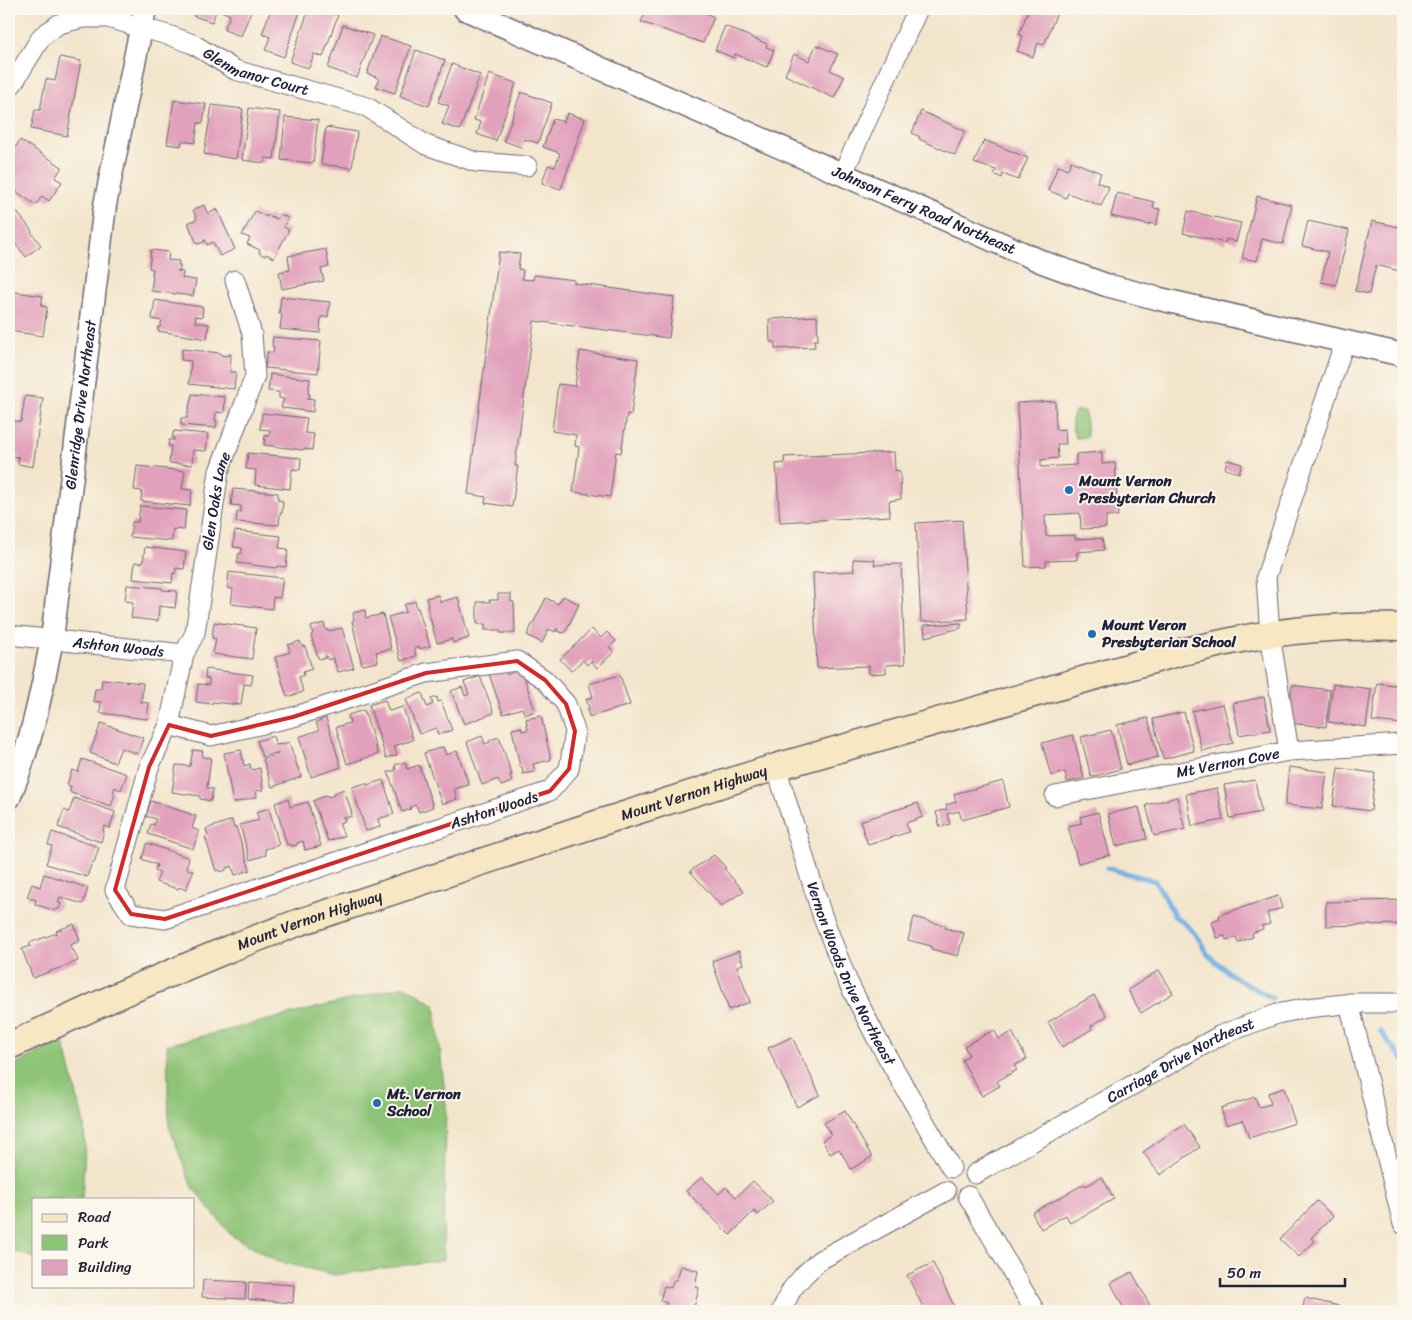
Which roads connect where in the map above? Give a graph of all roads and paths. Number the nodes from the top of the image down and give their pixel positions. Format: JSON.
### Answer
{"nodes":[{"id":1,"x":465,"y":9,"type":"edge"},
{"id":2,"x":918,"y":9,"type":"edge"},
{"id":3,"x":143,"y":18,"type":"edge"},
{"id":4,"x":9,"y":87,"type":"edge"},
{"id":5,"x":527,"y":166,"type":"dead end"},
{"id":6,"x":842,"y":175,"type":"junction"},
{"id":7,"x":234,"y":280,"type":"dead end"},
{"id":8,"x":1345,"y":341,"type":"junction"},
{"id":9,"x":1403,"y":354,"type":"edge"},
{"id":10,"x":1403,"y":627,"type":"edge"},
{"id":11,"x":9,"y":635,"type":"edge"},
{"id":12,"x":1270,"y":635,"type":"junction"},
{"id":13,"x":52,"y":639,"type":"junction"},
{"id":14,"x":184,"y":654,"type":"junction"},
{"id":15,"x":168,"y":725,"type":"junction"},
{"id":16,"x":1403,"y":744,"type":"edge"},
{"id":17,"x":1289,"y":751,"type":"junction"},
{"id":18,"x":776,"y":767,"type":"junction"},
{"id":19,"x":1055,"y":796,"type":"dead end"},
{"id":20,"x":9,"y":798,"type":"edge"},
{"id":21,"x":1349,"y":1003,"type":"junction"},
{"id":22,"x":1403,"y":1003,"type":"edge"},
{"id":23,"x":9,"y":1046,"type":"edge"},
{"id":24,"x":951,"y":1168,"type":"junction"},
{"id":25,"x":975,"y":1174,"type":"junction"},
{"id":26,"x":946,"y":1191,"type":"junction"},
{"id":27,"x":968,"y":1196,"type":"junction"},
{"id":28,"x":1403,"y":1224,"type":"edge"},
{"id":29,"x":781,"y":1311,"type":"edge"},
{"id":30,"x":1035,"y":1311,"type":"edge"}],
"edges":[{"from":1,"to":6,"type":"street","name":"Johnson Ferry Road Northeast"},
{"from":2,"to":6,"type":"street"},
{"from":3,"to":4,"type":"street","name":"Glenmanor Court"},
{"from":3,"to":5,"type":"street","name":"Glenmanor Court"},
{"from":3,"to":13,"type":"street","name":"Glenridge Drive Northeast"},
{"from":6,"to":8,"type":"street","name":"Johnson Ferry Road Northeast"},
{"from":7,"to":14,"type":"street","name":"Glen Oaks Lane"},
{"from":8,"to":9,"type":"street","name":"Johnson Ferry Road Northeast"},
{"from":8,"to":12,"type":"street"},
{"from":10,"to":12,"type":"main road","name":"Mount Vernon Highway"},
{"from":11,"to":13,"type":"street","name":"Ashton Woods"},
{"from":12,"to":17,"type":"street"},
{"from":12,"to":18,"type":"main road","name":"Mount Vernon Highway"},
{"from":13,"to":14,"type":"street","name":"Ashton Woods"},
{"from":13,"to":20,"type":"street","name":"Glenridge Drive Northeast"},
{"from":14,"to":15,"type":"street","name":"Glen Oaks Lane"},
{"from":15,"to":15,"type":"street","name":"Ashton Woods"},
{"from":16,"to":17,"type":"street","name":"Mt Vernon Cove"},
{"from":17,"to":19,"type":"street","name":"Mt Vernon Cove"},
{"from":18,"to":23,"type":"main road","name":"Mount Vernon Highway"},
{"from":18,"to":24,"type":"street","name":"Vernon Woods Drive Northeast"},
{"from":21,"to":22,"type":"street","name":"Carriage Drive Northeast"},
{"from":21,"to":25,"type":"street","name":"Carriage Drive Northeast"},
{"from":21,"to":28,"type":"street"},
{"from":24,"to":25,"type":"street"},
{"from":24,"to":26,"type":"street"},
{"from":25,"to":27,"type":"street"},
{"from":26,"to":27,"type":"street"},
{"from":26,"to":29,"type":"street"},
{"from":27,"to":30,"type":"street"}]}
